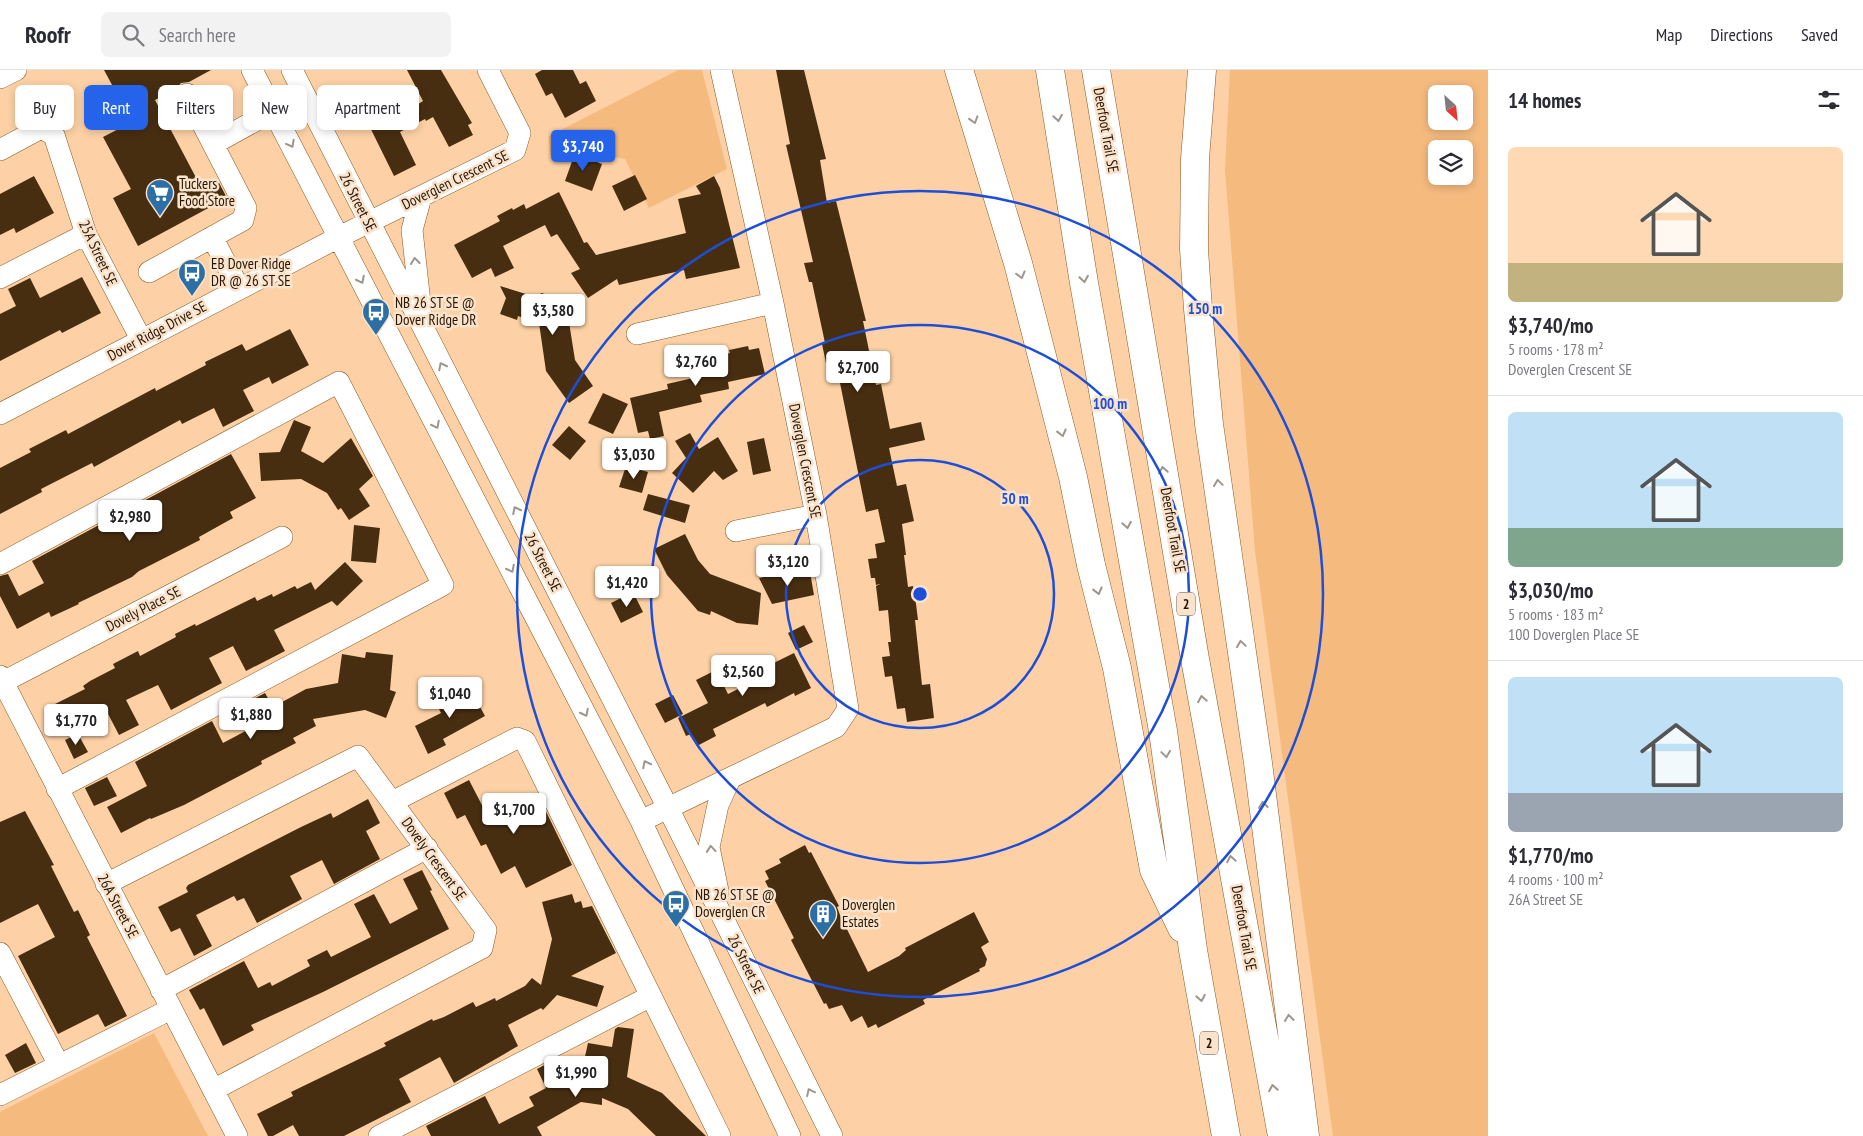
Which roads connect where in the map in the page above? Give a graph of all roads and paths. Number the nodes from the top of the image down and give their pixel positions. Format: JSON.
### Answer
{"nodes":[{"id":1,"x":16,"y":70,"type":"edge"},
{"id":2,"x":252,"y":70,"type":"edge"},
{"id":3,"x":292,"y":70,"type":"edge"},
{"id":4,"x":488,"y":70,"type":"edge"},
{"id":5,"x":721,"y":70,"type":"edge"},
{"id":6,"x":958,"y":70,"type":"edge"},
{"id":7,"x":1050,"y":70,"type":"edge"},
{"id":8,"x":1096,"y":70,"type":"edge"},
{"id":9,"x":1202,"y":70,"type":"edge"},
{"id":10,"x":0,"y":78,"type":"edge"},
{"id":11,"x":260,"y":85,"type":"edge"},
{"id":12,"x":243,"y":128,"type":"edge"},
{"id":13,"x":206,"y":130,"type":"edge"},
{"id":14,"x":283,"y":130,"type":"edge"},
{"id":15,"x":213,"y":144,"type":"junction"},
{"id":16,"x":0,"y":150,"type":"edge"},
{"id":17,"x":421,"y":197,"type":"junction"},
{"id":18,"x":369,"y":222,"type":"junction"},
{"id":19,"x":86,"y":234,"type":"junction"},
{"id":20,"x":212,"y":237,"type":"junction"},
{"id":21,"x":339,"y":237,"type":"junction"},
{"id":22,"x":149,"y":272,"type":"dead end"},
{"id":23,"x":0,"y":278,"type":"edge"},
{"id":24,"x":239,"y":288,"type":"junction"},
{"id":25,"x":773,"y":303,"type":"junction"},
{"id":26,"x":422,"y":327,"type":"junction"},
{"id":27,"x":637,"y":334,"type":"dead end"},
{"id":28,"x":141,"y":339,"type":"junction"},
{"id":29,"x":0,"y":414,"type":"edge"},
{"id":30,"x":816,"y":515,"type":"junction"},
{"id":31,"x":736,"y":531,"type":"dead end"},
{"id":32,"x":282,"y":536,"type":"dead end"},
{"id":33,"x":0,"y":564,"type":"edge"},
{"id":34,"x":1,"y":679,"type":"edge"},
{"id":35,"x":730,"y":779,"type":"junction"},
{"id":36,"x":57,"y":790,"type":"junction"},
{"id":37,"x":392,"y":802,"type":"junction"},
{"id":38,"x":668,"y":808,"type":"junction"},
{"id":39,"x":641,"y":822,"type":"junction"},
{"id":40,"x":427,"y":848,"type":"junction"},
{"id":41,"x":106,"y":884,"type":"junction"},
{"id":42,"x":722,"y":915,"type":"junction"},
{"id":43,"x":1193,"y":950,"type":"junction"},
{"id":44,"x":0,"y":954,"type":"edge"},
{"id":45,"x":161,"y":990,"type":"junction"},
{"id":46,"x":651,"y":996,"type":"junction"},
{"id":47,"x":171,"y":1009,"type":"junction"},
{"id":48,"x":59,"y":1065,"type":"junction"},
{"id":49,"x":213,"y":1090,"type":"junction"},
{"id":50,"x":0,"y":1095,"type":"edge"},
{"id":51,"x":237,"y":1136,"type":"edge"},
{"id":52,"x":380,"y":1136,"type":"edge"},
{"id":53,"x":720,"y":1136,"type":"edge"},
{"id":54,"x":790,"y":1136,"type":"edge"},
{"id":55,"x":832,"y":1136,"type":"edge"},
{"id":56,"x":1226,"y":1136,"type":"edge"},
{"id":57,"x":1282,"y":1136,"type":"edge"},
{"id":58,"x":1305,"y":1136,"type":"edge"}],
"edges":[{"from":1,"to":10,"type":"street"},
{"from":2,"to":11,"type":"street"},
{"from":3,"to":18,"type":"street","name":"26 Street SE"},
{"from":4,"to":17,"type":"street","name":"Doverglen Crescent SE"},
{"from":5,"to":25,"type":"street","name":"Doverglen Crescent SE"},
{"from":6,"to":43,"type":"highway","one_way":true},
{"from":7,"to":43,"type":"highway","number":"2","one_way":true},
{"from":57,"to":8,"type":"highway","name":"Deerfoot Trail SE","number":"2","one_way":true},
{"from":58,"to":9,"type":"highway","one_way":true},
{"from":12,"to":15,"type":"street"},
{"from":13,"to":15,"type":"street"},
{"from":14,"to":21,"type":"street","one_way":true},
{"from":15,"to":20,"type":"street"},
{"from":16,"to":19,"type":"street","name":"25A Street SE"},
{"from":17,"to":18,"type":"street","name":"Doverglen Crescent SE"},
{"from":26,"to":17,"type":"street","one_way":true},
{"from":18,"to":21,"type":"street","name":"Dover Ridge Drive SE"},
{"from":18,"to":26,"type":"street","name":"26 Street SE"},
{"from":19,"to":23,"type":"street"},
{"from":19,"to":28,"type":"street","name":"25A Street SE"},
{"from":20,"to":22,"type":"street"},
{"from":20,"to":24,"type":"street"},
{"from":21,"to":24,"type":"street","name":"Dover Ridge Drive SE"},
{"from":21,"to":39,"type":"street","one_way":true},
{"from":24,"to":28,"type":"street","name":"Dover Ridge Drive SE"},
{"from":25,"to":27,"type":"street"},
{"from":25,"to":30,"type":"street","name":"Doverglen Crescent SE"},
{"from":38,"to":26,"type":"street","name":"26 Street SE","one_way":true},
{"from":28,"to":29,"type":"street","name":"Dover Ridge Drive SE"},
{"from":30,"to":31,"type":"street"},
{"from":30,"to":35,"type":"street","name":"Doverglen Crescent SE"},
{"from":32,"to":34,"type":"street","name":"Dovely Place SE"},
{"from":33,"to":36,"type":"street"},
{"from":34,"to":36,"type":"street","name":"26A Street SE"},
{"from":35,"to":38,"type":"street","name":"Doverglen Crescent SE"},
{"from":42,"to":35,"type":"street","one_way":true},
{"from":36,"to":41,"type":"street","name":"26A Street SE"},
{"from":37,"to":40,"type":"street","name":"Dovely Crescent SE"},
{"from":37,"to":41,"type":"street","name":"Dovely Crescent SE"},
{"from":37,"to":46,"type":"street"},
{"from":38,"to":39,"type":"street","name":"Doverglen Crescent SE"},
{"from":38,"to":42,"type":"street","name":"26 Street SE"},
{"from":39,"to":54,"type":"street"},
{"from":40,"to":45,"type":"street"},
{"from":40,"to":49,"type":"street","name":"Dovely Crescent SE"},
{"from":41,"to":45,"type":"street","name":"26A Street SE"},
{"from":55,"to":42,"type":"street","name":"26 Street SE","one_way":true},
{"from":43,"to":56,"type":"highway","number":"2","one_way":true},
{"from":44,"to":48,"type":"street"},
{"from":45,"to":47,"type":"street","name":"26A Street SE"},
{"from":46,"to":52,"type":"street"},
{"from":46,"to":53,"type":"street"},
{"from":47,"to":48,"type":"street"},
{"from":47,"to":49,"type":"street","name":"26A Street SE"},
{"from":48,"to":50,"type":"street"},
{"from":49,"to":51,"type":"street","name":"26A Street SE"}]}
